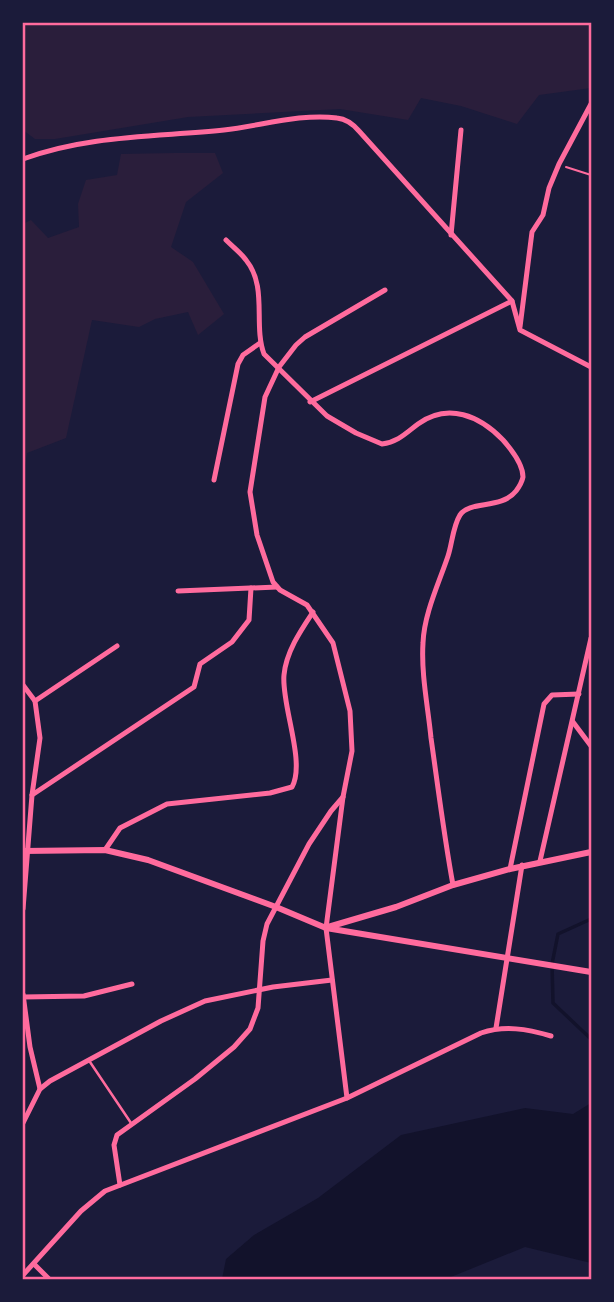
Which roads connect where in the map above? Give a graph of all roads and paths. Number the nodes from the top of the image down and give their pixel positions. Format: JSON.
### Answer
{"nodes":[{"id":1,"x":591,"y":104,"type":"edge"},
{"id":2,"x":461,"y":130,"type":"dead end"},
{"id":3,"x":23,"y":159,"type":"edge"},
{"id":4,"x":559,"y":164,"type":"junction"},
{"id":5,"x":591,"y":175,"type":"edge"},
{"id":6,"x":451,"y":234,"type":"junction"},
{"id":7,"x":226,"y":240,"type":"dead end"},
{"id":8,"x":384,"y":290,"type":"dead end"},
{"id":9,"x":512,"y":301,"type":"junction"},
{"id":10,"x":520,"y":330,"type":"junction"},
{"id":11,"x":260,"y":343,"type":"junction"},
{"id":12,"x":279,"y":367,"type":"junction"},
{"id":13,"x":591,"y":367,"type":"edge"},
{"id":14,"x":310,"y":402,"type":"junction"},
{"id":15,"x":214,"y":480,"type":"dead end"},
{"id":16,"x":276,"y":587,"type":"junction"},
{"id":17,"x":251,"y":588,"type":"junction"},
{"id":18,"x":178,"y":591,"type":"dead end"},
{"id":19,"x":313,"y":612,"type":"junction"},
{"id":20,"x":591,"y":638,"type":"edge"},
{"id":21,"x":117,"y":646,"type":"dead end"},
{"id":22,"x":23,"y":685,"type":"edge"},
{"id":23,"x":579,"y":694,"type":"junction"},
{"id":24,"x":35,"y":701,"type":"junction"},
{"id":25,"x":573,"y":722,"type":"junction"},
{"id":26,"x":591,"y":746,"type":"edge"},
{"id":27,"x":32,"y":796,"type":"junction"},
{"id":28,"x":343,"y":797,"type":"junction"},
{"id":29,"x":105,"y":850,"type":"junction"},
{"id":30,"x":25,"y":851,"type":"edge"},
{"id":31,"x":591,"y":852,"type":"edge"},
{"id":32,"x":540,"y":861,"type":"junction"},
{"id":33,"x":522,"y":865,"type":"junction"},
{"id":34,"x":510,"y":869,"type":"junction"},
{"id":35,"x":453,"y":885,"type":"junction"},
{"id":36,"x":276,"y":907,"type":"junction"},
{"id":37,"x":23,"y":909,"type":"edge"},
{"id":38,"x":326,"y":928,"type":"junction"},
{"id":39,"x":508,"y":957,"type":"junction"},
{"id":40,"x":591,"y":972,"type":"edge"},
{"id":41,"x":332,"y":980,"type":"junction"},
{"id":42,"x":132,"y":984,"type":"dead end"},
{"id":43,"x":260,"y":990,"type":"junction"},
{"id":44,"x":23,"y":995,"type":"edge"},
{"id":45,"x":23,"y":1005,"type":"edge"},
{"id":46,"x":496,"y":1028,"type":"junction"},
{"id":47,"x":551,"y":1036,"type":"dead end"},
{"id":48,"x":89,"y":1060,"type":"junction"},
{"id":49,"x":40,"y":1089,"type":"junction"},
{"id":50,"x":346,"y":1098,"type":"junction"},
{"id":51,"x":23,"y":1123,"type":"edge"},
{"id":52,"x":131,"y":1124,"type":"junction"},
{"id":53,"x":120,"y":1185,"type":"junction"},
{"id":54,"x":34,"y":1264,"type":"junction"},
{"id":55,"x":23,"y":1275,"type":"edge"},
{"id":56,"x":49,"y":1279,"type":"edge"}],
"edges":[{"from":1,"to":4,"type":"street"},
{"from":2,"to":6,"type":"street"},
{"from":3,"to":6,"type":"street"},
{"from":4,"to":5,"type":"path"},
{"from":4,"to":10,"type":"street"},
{"from":6,"to":9,"type":"street"},
{"from":7,"to":11,"type":"street"},
{"from":8,"to":12,"type":"street"},
{"from":9,"to":10,"type":"street"},
{"from":9,"to":14,"type":"street"},
{"from":10,"to":13,"type":"street"},
{"from":11,"to":12,"type":"street"},
{"from":11,"to":15,"type":"street"},
{"from":12,"to":14,"type":"street"},
{"from":12,"to":16,"type":"street"},
{"from":14,"to":35,"type":"street"},
{"from":16,"to":17,"type":"street"},
{"from":16,"to":19,"type":"street"},
{"from":17,"to":18,"type":"street"},
{"from":17,"to":27,"type":"street"},
{"from":19,"to":28,"type":"street"},
{"from":19,"to":29,"type":"street"},
{"from":20,"to":23,"type":"street"},
{"from":21,"to":24,"type":"street"},
{"from":22,"to":24,"type":"street"},
{"from":23,"to":25,"type":"street"},
{"from":23,"to":34,"type":"street"},
{"from":24,"to":27,"type":"street"},
{"from":25,"to":26,"type":"street"},
{"from":25,"to":32,"type":"street"},
{"from":27,"to":30,"type":"street"},
{"from":28,"to":36,"type":"street"},
{"from":28,"to":38,"type":"street"},
{"from":29,"to":30,"type":"street"},
{"from":29,"to":36,"type":"street"},
{"from":30,"to":37,"type":"street"},
{"from":31,"to":32,"type":"street"},
{"from":32,"to":33,"type":"street"},
{"from":33,"to":34,"type":"street"},
{"from":33,"to":39,"type":"street"},
{"from":34,"to":35,"type":"street"},
{"from":35,"to":38,"type":"street"},
{"from":36,"to":38,"type":"street"},
{"from":36,"to":43,"type":"street"},
{"from":38,"to":39,"type":"street"},
{"from":38,"to":41,"type":"street"},
{"from":39,"to":40,"type":"street"},
{"from":39,"to":46,"type":"street"},
{"from":41,"to":43,"type":"street"},
{"from":41,"to":50,"type":"street"},
{"from":42,"to":44,"type":"street"},
{"from":43,"to":48,"type":"street"},
{"from":43,"to":52,"type":"street"},
{"from":44,"to":45,"type":"street"},
{"from":45,"to":49,"type":"street"},
{"from":46,"to":47,"type":"street"},
{"from":46,"to":50,"type":"street"},
{"from":48,"to":49,"type":"street"},
{"from":48,"to":52,"type":"lane"},
{"from":49,"to":51,"type":"street"},
{"from":50,"to":53,"type":"street"},
{"from":52,"to":53,"type":"street"},
{"from":53,"to":54,"type":"street"},
{"from":54,"to":55,"type":"street"},
{"from":54,"to":56,"type":"street"}]}
